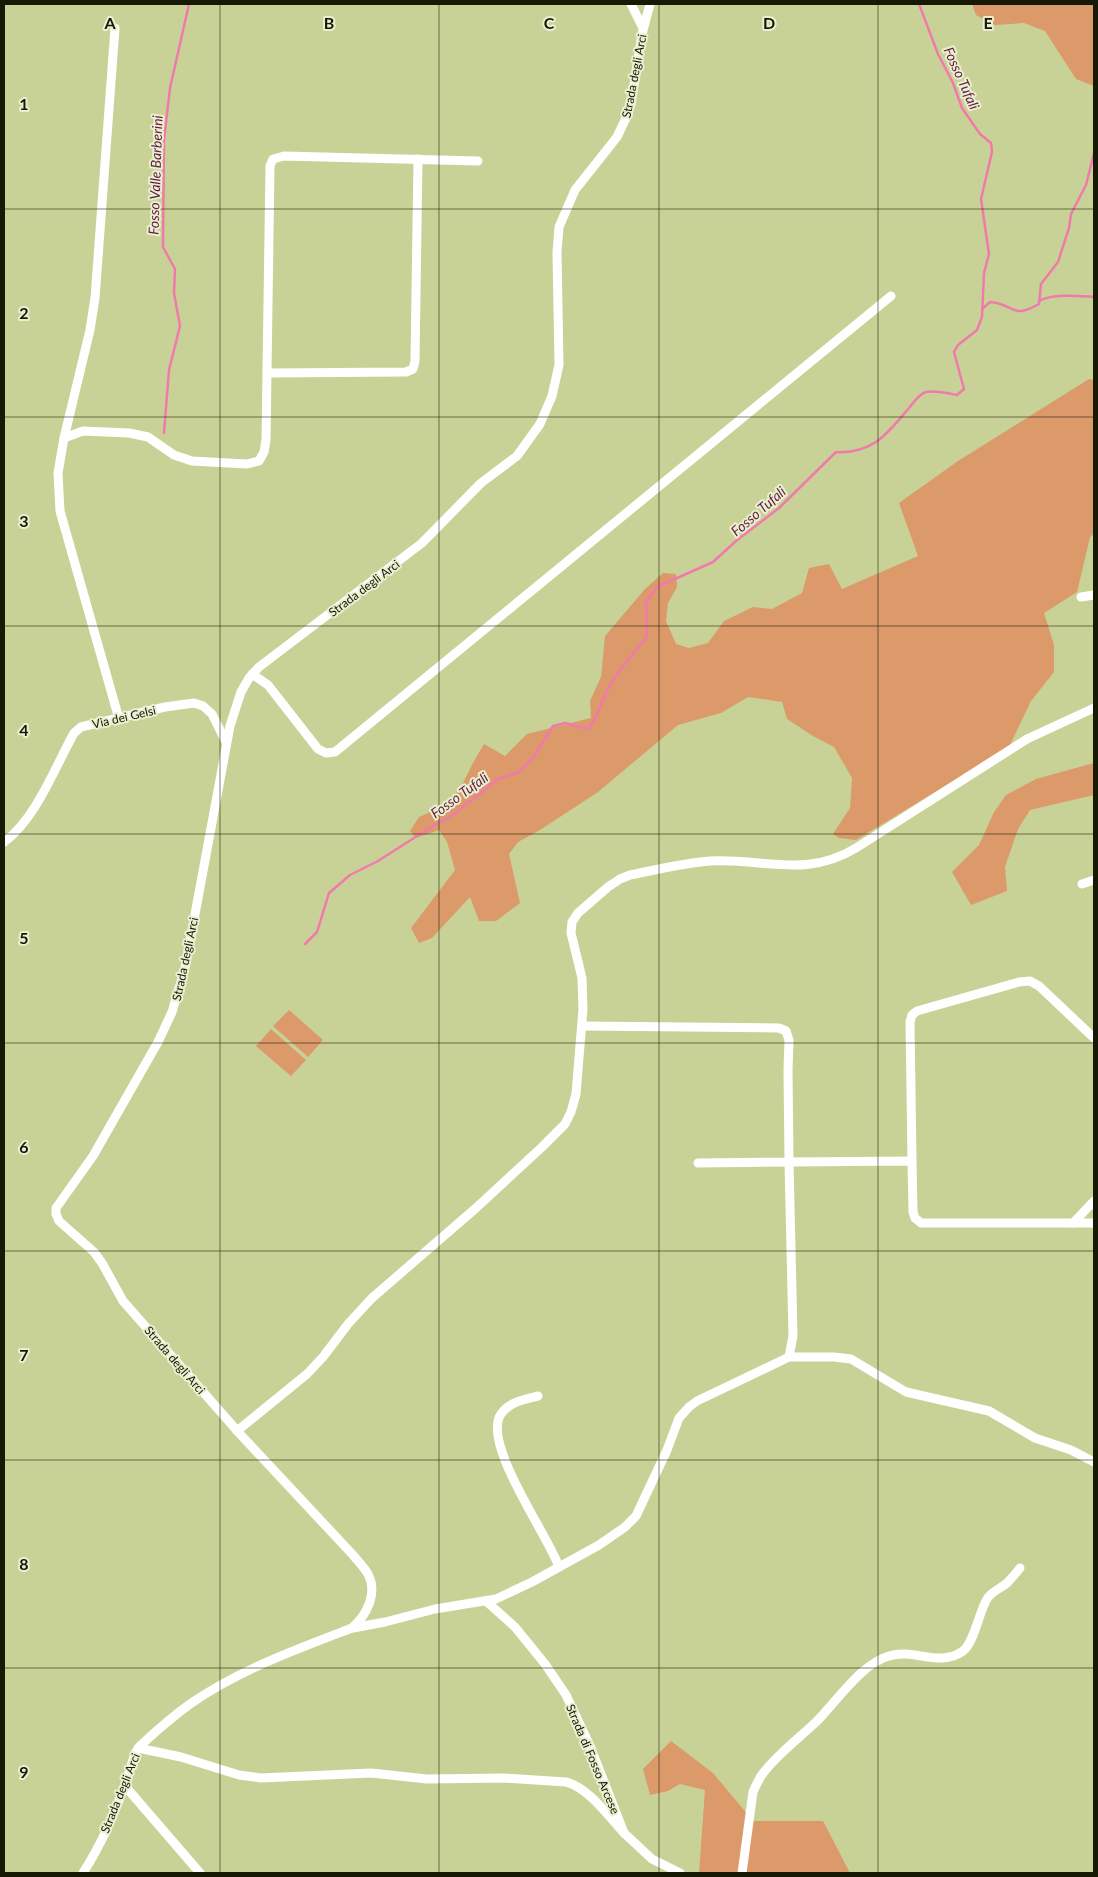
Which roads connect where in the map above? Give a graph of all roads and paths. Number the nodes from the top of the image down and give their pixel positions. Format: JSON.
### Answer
{"nodes":[{"id":1,"x":631,"y":4,"type":"edge"},
{"id":2,"x":650,"y":4,"type":"edge"},
{"id":3,"x":115,"y":28,"type":"dead end"},
{"id":4,"x":643,"y":28,"type":"junction"},
{"id":5,"x":418,"y":160,"type":"junction"},
{"id":6,"x":478,"y":161,"type":"dead end"},
{"id":7,"x":891,"y":296,"type":"dead end"},
{"id":8,"x":267,"y":372,"type":"junction"},
{"id":9,"x":64,"y":438,"type":"junction"},
{"id":10,"x":1094,"y":595,"type":"edge"},
{"id":11,"x":1081,"y":596,"type":"dead end"},
{"id":12,"x":252,"y":674,"type":"junction"},
{"id":13,"x":1094,"y":708,"type":"edge"},
{"id":14,"x":119,"y":719,"type":"junction"},
{"id":15,"x":226,"y":742,"type":"junction"},
{"id":16,"x":4,"y":842,"type":"edge"},
{"id":17,"x":1094,"y":880,"type":"edge"},
{"id":18,"x":1082,"y":884,"type":"dead end"},
{"id":19,"x":582,"y":1026,"type":"junction"},
{"id":20,"x":1094,"y":1038,"type":"edge"},
{"id":21,"x":912,"y":1161,"type":"junction"},
{"id":22,"x":789,"y":1162,"type":"junction"},
{"id":23,"x":698,"y":1163,"type":"dead end"},
{"id":24,"x":1094,"y":1201,"type":"edge"},
{"id":25,"x":1073,"y":1223,"type":"junction"},
{"id":26,"x":1094,"y":1223,"type":"edge"},
{"id":27,"x":789,"y":1357,"type":"junction"},
{"id":28,"x":538,"y":1396,"type":"dead end"},
{"id":29,"x":237,"y":1431,"type":"junction"},
{"id":30,"x":1094,"y":1462,"type":"edge"},
{"id":31,"x":559,"y":1567,"type":"junction"},
{"id":32,"x":1020,"y":1568,"type":"dead end"},
{"id":33,"x":487,"y":1602,"type":"junction"},
{"id":34,"x":352,"y":1628,"type":"junction"},
{"id":35,"x":138,"y":1748,"type":"junction"},
{"id":36,"x":125,"y":1786,"type":"junction"},
{"id":37,"x":624,"y":1833,"type":"junction"},
{"id":38,"x":83,"y":1873,"type":"edge"},
{"id":39,"x":200,"y":1873,"type":"edge"},
{"id":40,"x":680,"y":1873,"type":"edge"},
{"id":41,"x":742,"y":1873,"type":"edge"}],
"edges":[{"from":1,"to":4,"type":"street"},
{"from":2,"to":4,"type":"street","name":"Strada degli Arci"},
{"from":3,"to":9,"type":"street"},
{"from":4,"to":12,"type":"street","name":"Strada degli Arci"},
{"from":5,"to":6,"type":"street"},
{"from":5,"to":8,"type":"street"},
{"from":5,"to":8,"type":"street"},
{"from":7,"to":12,"type":"street"},
{"from":8,"to":9,"type":"street"},
{"from":9,"to":14,"type":"street"},
{"from":10,"to":11,"type":"street"},
{"from":12,"to":15,"type":"street","name":"Strada degli Arci"},
{"from":13,"to":19,"type":"street"},
{"from":14,"to":15,"type":"street","name":"Via dei Gelsi"},
{"from":14,"to":16,"type":"street","name":"Via dei Gelsi"},
{"from":15,"to":29,"type":"street","name":"Strada degli Arci"},
{"from":17,"to":18,"type":"street"},
{"from":19,"to":22,"type":"street"},
{"from":19,"to":29,"type":"street"},
{"from":20,"to":21,"type":"street"},
{"from":21,"to":22,"type":"street"},
{"from":21,"to":25,"type":"street"},
{"from":22,"to":23,"type":"street"},
{"from":22,"to":27,"type":"street"},
{"from":24,"to":25,"type":"street"},
{"from":25,"to":26,"type":"street"},
{"from":27,"to":30,"type":"street"},
{"from":27,"to":31,"type":"street"},
{"from":28,"to":31,"type":"street"},
{"from":29,"to":34,"type":"street","name":"Strada degli Arci"},
{"from":31,"to":33,"type":"street"},
{"from":32,"to":41,"type":"street"},
{"from":33,"to":34,"type":"street"},
{"from":33,"to":37,"type":"street","name":"Strada di Fosso Arcese"},
{"from":34,"to":35,"type":"street","name":"Strada degli Arci"},
{"from":35,"to":36,"type":"street","name":"Strada degli Arci"},
{"from":35,"to":37,"type":"street"},
{"from":36,"to":38,"type":"street","name":"Strada degli Arci"},
{"from":36,"to":39,"type":"street"},
{"from":37,"to":40,"type":"street","name":"Strada di Fosso Arcese"}]}
